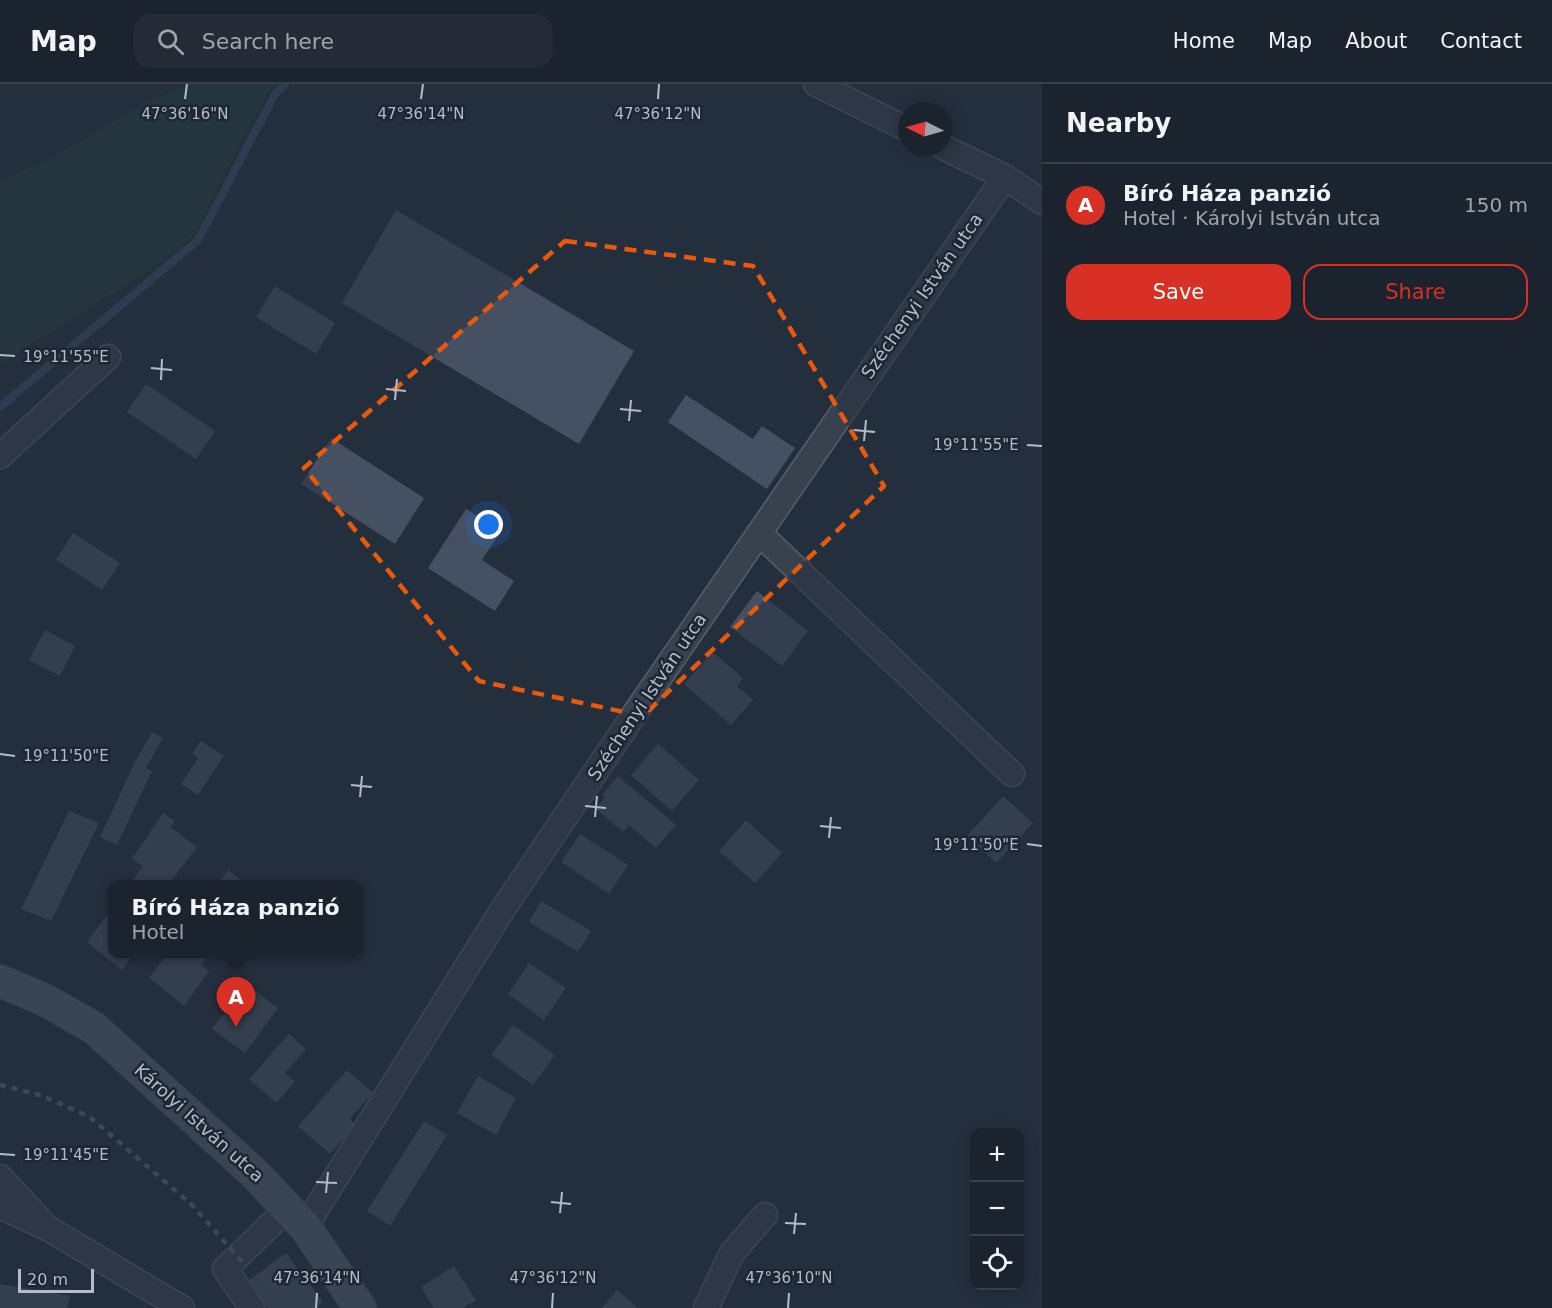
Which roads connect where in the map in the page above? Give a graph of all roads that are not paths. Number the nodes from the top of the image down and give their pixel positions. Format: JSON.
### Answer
{"nodes":[{"id":1,"x":816,"y":84,"type":"edge"},
{"id":2,"x":898,"y":125,"type":"edge"},
{"id":3,"x":952,"y":151,"type":"edge"},
{"id":4,"x":1005,"y":177,"type":"junction"},
{"id":5,"x":1039,"y":193,"type":"edge"},
{"id":6,"x":108,"y":357,"type":"dead end"},
{"id":7,"x":0,"y":456,"type":"edge"},
{"id":8,"x":759,"y":533,"type":"junction"},
{"id":9,"x":1012,"y":774,"type":"dead end"},
{"id":10,"x":0,"y":981,"type":"edge"},
{"id":11,"x":0,"y":1177,"type":"edge"},
{"id":12,"x":0,"y":1206,"type":"edge"},
{"id":13,"x":765,"y":1215,"type":"dead end"},
{"id":14,"x":297,"y":1217,"type":"junction"},
{"id":15,"x":49,"y":1229,"type":"junction"},
{"id":16,"x":182,"y":1308,"type":"edge"},
{"id":17,"x":252,"y":1308,"type":"edge"},
{"id":18,"x":360,"y":1308,"type":"edge"},
{"id":19,"x":706,"y":1308,"type":"edge"}],
"edges":[{"from":1,"to":2,"type":"street"},
{"from":3,"to":4,"type":"street"},
{"from":4,"to":5,"type":"street"},
{"from":4,"to":8,"type":"street","name":"Széchenyi István utca"},
{"from":6,"to":7,"type":"street"},
{"from":8,"to":9,"type":"street"},
{"from":8,"to":14,"type":"street","name":"Széchenyi István utca"},
{"from":10,"to":14,"type":"main road","name":"Károlyi István utca"},
{"from":11,"to":15,"type":"street"},
{"from":12,"to":15,"type":"street"},
{"from":13,"to":19,"type":"street"},
{"from":14,"to":17,"type":"street","name":"Széchenyi István utca"},
{"from":14,"to":18,"type":"main road","name":"Károlyi István utca"},
{"from":15,"to":16,"type":"street"}]}
